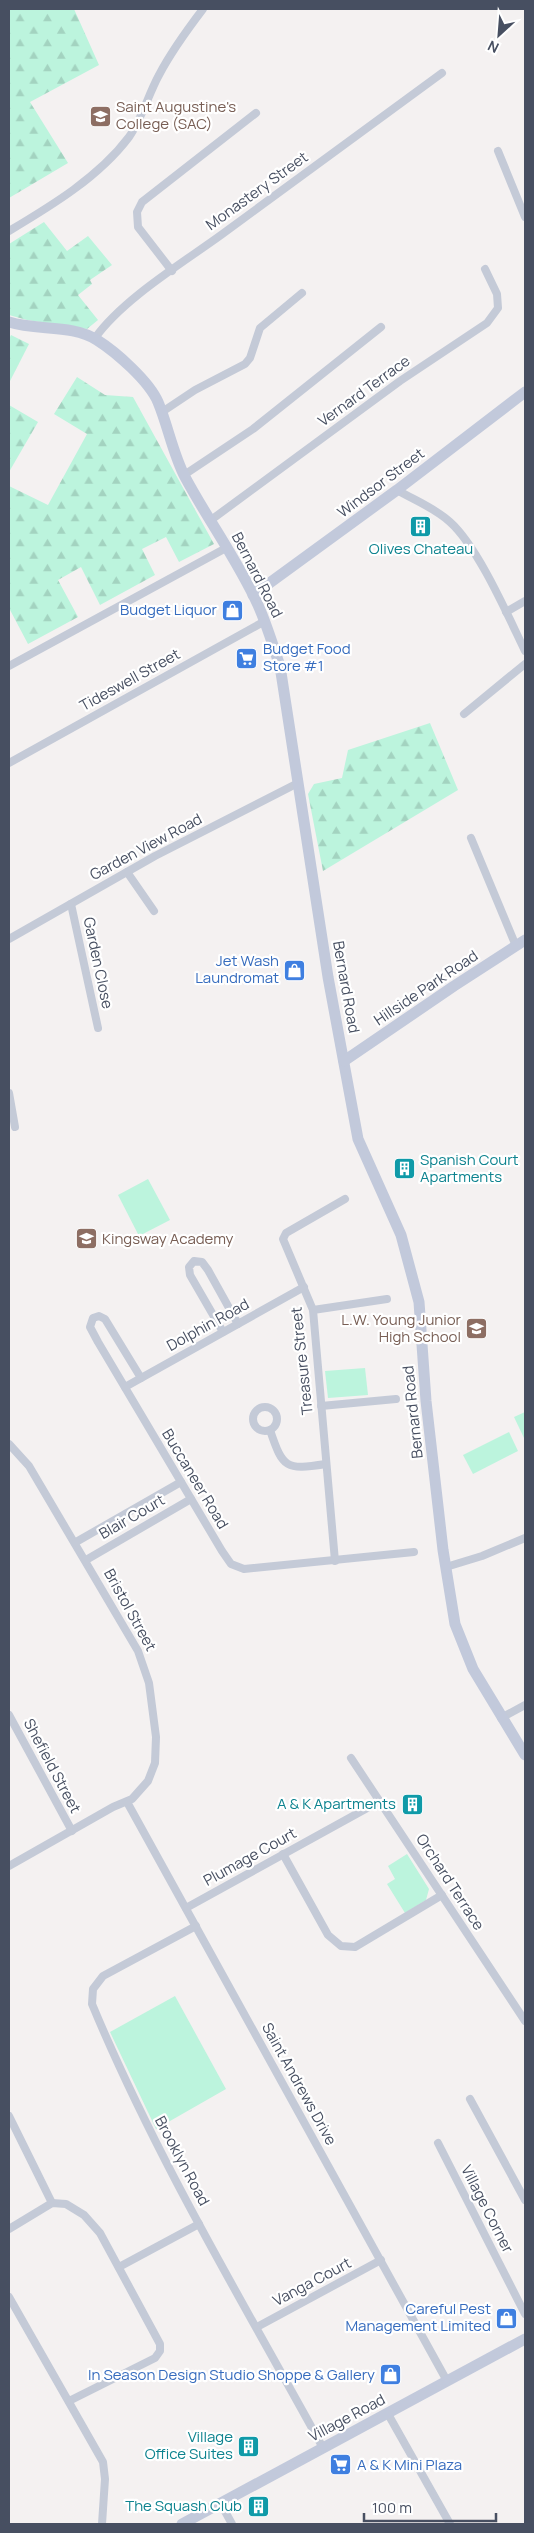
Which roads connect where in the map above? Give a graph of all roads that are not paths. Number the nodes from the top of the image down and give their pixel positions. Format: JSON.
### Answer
{"nodes":[{"id":1,"x":203,"y":9,"type":"edge"},
{"id":2,"x":442,"y":73,"type":"dead end"},
{"id":3,"x":256,"y":113,"type":"dead end"},
{"id":4,"x":498,"y":151,"type":"dead end"},
{"id":5,"x":525,"y":217,"type":"edge"},
{"id":6,"x":9,"y":231,"type":"edge"},
{"id":7,"x":485,"y":270,"type":"dead end"},
{"id":8,"x":172,"y":271,"type":"junction"},
{"id":9,"x":302,"y":293,"type":"dead end"},
{"id":10,"x":9,"y":322,"type":"edge"},
{"id":11,"x":381,"y":326,"type":"dead end"},
{"id":12,"x":95,"y":338,"type":"junction"},
{"id":13,"x":525,"y":392,"type":"edge"},
{"id":14,"x":162,"y":412,"type":"junction"},
{"id":15,"x":184,"y":475,"type":"junction"},
{"id":16,"x":397,"y":490,"type":"junction"},
{"id":17,"x":210,"y":520,"type":"junction"},
{"id":18,"x":226,"y":548,"type":"junction"},
{"id":19,"x":253,"y":595,"type":"junction"},
{"id":20,"x":525,"y":601,"type":"edge"},
{"id":21,"x":506,"y":612,"type":"junction"},
{"id":22,"x":265,"y":621,"type":"junction"},
{"id":23,"x":525,"y":651,"type":"edge"},
{"id":24,"x":525,"y":664,"type":"edge"},
{"id":25,"x":9,"y":666,"type":"edge"},
{"id":26,"x":464,"y":714,"type":"dead end"},
{"id":27,"x":9,"y":763,"type":"edge"},
{"id":28,"x":298,"y":783,"type":"junction"},
{"id":29,"x":471,"y":838,"type":"dead end"},
{"id":30,"x":127,"y":872,"type":"junction"},
{"id":31,"x":71,"y":904,"type":"junction"},
{"id":32,"x":154,"y":911,"type":"dead end"},
{"id":33,"x":9,"y":939,"type":"edge"},
{"id":34,"x":520,"y":943,"type":"edge"},
{"id":35,"x":98,"y":1028,"type":"dead end"},
{"id":36,"x":344,"y":1061,"type":"junction"},
{"id":37,"x":9,"y":1093,"type":"edge"},
{"id":38,"x":15,"y":1127,"type":"dead end"},
{"id":39,"x":345,"y":1199,"type":"dead end"},
{"id":40,"x":304,"y":1288,"type":"junction"},
{"id":41,"x":386,"y":1300,"type":"dead end"},
{"id":42,"x":313,"y":1310,"type":"junction"},
{"id":43,"x":238,"y":1324,"type":"junction"},
{"id":44,"x":223,"y":1332,"type":"junction"},
{"id":45,"x":141,"y":1378,"type":"junction"},
{"id":46,"x":125,"y":1387,"type":"junction"},
{"id":47,"x":396,"y":1399,"type":"dead end"},
{"id":48,"x":321,"y":1406,"type":"junction"},
{"id":49,"x":270,"y":1430,"type":"dead end"},
{"id":50,"x":9,"y":1444,"type":"edge"},
{"id":51,"x":326,"y":1464,"type":"junction"},
{"id":52,"x":181,"y":1482,"type":"junction"},
{"id":53,"x":191,"y":1499,"type":"junction"},
{"id":54,"x":525,"y":1538,"type":"edge"},
{"id":55,"x":76,"y":1542,"type":"junction"},
{"id":56,"x":414,"y":1552,"type":"dead end"},
{"id":57,"x":86,"y":1560,"type":"junction"},
{"id":58,"x":335,"y":1561,"type":"junction"},
{"id":59,"x":446,"y":1567,"type":"junction"},
{"id":60,"x":525,"y":1704,"type":"edge"},
{"id":61,"x":9,"y":1715,"type":"edge"},
{"id":62,"x":501,"y":1718,"type":"junction"},
{"id":63,"x":525,"y":1754,"type":"edge"},
{"id":64,"x":351,"y":1758,"type":"dead end"},
{"id":65,"x":380,"y":1801,"type":"junction"},
{"id":66,"x":127,"y":1802,"type":"junction"},
{"id":67,"x":72,"y":1831,"type":"junction"},
{"id":68,"x":283,"y":1854,"type":"junction"},
{"id":69,"x":9,"y":1866,"type":"edge"},
{"id":70,"x":442,"y":1895,"type":"junction"},
{"id":71,"x":186,"y":1908,"type":"junction"},
{"id":72,"x":196,"y":1926,"type":"junction"},
{"id":73,"x":525,"y":2021,"type":"edge"},
{"id":74,"x":470,"y":2099,"type":"dead end"},
{"id":75,"x":9,"y":2116,"type":"edge"},
{"id":76,"x":438,"y":2143,"type":"dead end"},
{"id":77,"x":525,"y":2200,"type":"edge"},
{"id":78,"x":52,"y":2203,"type":"junction"},
{"id":79,"x":199,"y":2224,"type":"junction"},
{"id":80,"x":9,"y":2229,"type":"edge"},
{"id":81,"x":381,"y":2260,"type":"junction"},
{"id":82,"x":119,"y":2267,"type":"junction"},
{"id":83,"x":9,"y":2298,"type":"edge"},
{"id":84,"x":525,"y":2314,"type":"edge"},
{"id":85,"x":256,"y":2327,"type":"junction"},
{"id":86,"x":525,"y":2341,"type":"edge"},
{"id":87,"x":448,"y":2381,"type":"junction"},
{"id":88,"x":69,"y":2401,"type":"junction"},
{"id":89,"x":388,"y":2414,"type":"junction"},
{"id":90,"x":323,"y":2448,"type":"junction"},
{"id":91,"x":221,"y":2504,"type":"junction"},
{"id":92,"x":102,"y":2524,"type":"edge"},
{"id":93,"x":182,"y":2524,"type":"edge"},
{"id":94,"x":232,"y":2524,"type":"edge"},
{"id":95,"x":450,"y":2524,"type":"edge"}],
"edges":[{"from":1,"to":6,"type":"street"},
{"from":2,"to":8,"type":"street","name":"Monastery Street"},
{"from":3,"to":8,"type":"street"},
{"from":4,"to":5,"type":"street"},
{"from":7,"to":17,"type":"street","name":"Vernard Terrace"},
{"from":8,"to":12,"type":"street","name":"Monastery Street"},
{"from":9,"to":14,"type":"street"},
{"from":10,"to":12,"type":"main road","name":"Bernard Road"},
{"from":11,"to":15,"type":"street"},
{"from":12,"to":14,"type":"main road","name":"Bernard Road"},
{"from":13,"to":16,"type":"main road","name":"Windsor Street"},
{"from":14,"to":15,"type":"main road","name":"Bernard Road"},
{"from":15,"to":17,"type":"main road","name":"Bernard Road"},
{"from":16,"to":19,"type":"main road","name":"Windsor Street"},
{"from":16,"to":21,"type":"street"},
{"from":17,"to":18,"type":"main road","name":"Bernard Road"},
{"from":18,"to":19,"type":"main road","name":"Bernard Road"},
{"from":18,"to":25,"type":"street"},
{"from":19,"to":22,"type":"main road","name":"Bernard Road"},
{"from":20,"to":21,"type":"street"},
{"from":21,"to":23,"type":"street"},
{"from":22,"to":27,"type":"street","name":"Tideswell Street"},
{"from":22,"to":28,"type":"main road","name":"Bernard Road"},
{"from":24,"to":26,"type":"street"},
{"from":28,"to":30,"type":"street","name":"Garden View Road"},
{"from":28,"to":36,"type":"main road","name":"Bernard Road"},
{"from":29,"to":34,"type":"street"},
{"from":30,"to":31,"type":"street","name":"Garden View Road"},
{"from":30,"to":32,"type":"street"},
{"from":31,"to":33,"type":"street","name":"Garden View Road"},
{"from":31,"to":35,"type":"street","name":"Garden Close"},
{"from":34,"to":36,"type":"main road","name":"Hillside Park Road"},
{"from":36,"to":59,"type":"main road","name":"Bernard Road"},
{"from":37,"to":38,"type":"street"},
{"from":39,"to":40,"type":"street","name":"Treasure Street"},
{"from":40,"to":42,"type":"street","name":"Treasure Street"},
{"from":40,"to":43,"type":"street","name":"Dolphin Road"},
{"from":41,"to":42,"type":"street"},
{"from":42,"to":48,"type":"street","name":"Treasure Street"},
{"from":43,"to":44,"type":"street","name":"Dolphin Road"},
{"from":43,"to":44,"type":"street"},
{"from":44,"to":45,"type":"street","name":"Dolphin Road"},
{"from":45,"to":46,"type":"street","name":"Dolphin Road"},
{"from":45,"to":46,"type":"street","name":"Buccaneer Road"},
{"from":46,"to":52,"type":"street","name":"Buccaneer Road"},
{"from":47,"to":48,"type":"street"},
{"from":48,"to":51,"type":"street","name":"Treasure Street"},
{"from":49,"to":51,"type":"street"},
{"from":50,"to":55,"type":"street","name":"Bristol Street"},
{"from":51,"to":58,"type":"street","name":"Treasure Street"},
{"from":52,"to":53,"type":"street","name":"Buccaneer Road"},
{"from":52,"to":55,"type":"street","name":"Blair Court"},
{"from":53,"to":57,"type":"street","name":"Blair Court"},
{"from":53,"to":58,"type":"street","name":"Buccaneer Road"},
{"from":54,"to":59,"type":"street"},
{"from":55,"to":57,"type":"street","name":"Bristol Street"},
{"from":56,"to":58,"type":"street","name":"Buccaneer Road"},
{"from":57,"to":66,"type":"street","name":"Bristol Street"},
{"from":59,"to":62,"type":"main road","name":"Bernard Road"},
{"from":60,"to":62,"type":"street"},
{"from":61,"to":67,"type":"street","name":"Shefield Street"},
{"from":62,"to":63,"type":"main road","name":"Bernard Road"},
{"from":64,"to":65,"type":"street","name":"Orchard Terrace"},
{"from":65,"to":68,"type":"street","name":"Plumage Court"},
{"from":65,"to":70,"type":"street","name":"Orchard Terrace"},
{"from":66,"to":67,"type":"street","name":"Bristol Street"},
{"from":66,"to":71,"type":"street","name":"Saint Andrews Drive"},
{"from":67,"to":69,"type":"street","name":"Bristol Street"},
{"from":68,"to":70,"type":"street"},
{"from":68,"to":71,"type":"street","name":"Plumage Court"},
{"from":70,"to":73,"type":"street","name":"Orchard Terrace"},
{"from":71,"to":72,"type":"street","name":"Saint Andrews Drive"},
{"from":72,"to":79,"type":"street","name":"Brooklyn Road"},
{"from":72,"to":81,"type":"street","name":"Saint Andrews Drive"},
{"from":74,"to":77,"type":"street"},
{"from":75,"to":78,"type":"street"},
{"from":76,"to":84,"type":"street","name":"Village Corner"},
{"from":78,"to":80,"type":"street"},
{"from":78,"to":82,"type":"street"},
{"from":79,"to":82,"type":"street"},
{"from":79,"to":85,"type":"street","name":"Brooklyn Road"},
{"from":81,"to":85,"type":"street","name":"Vanga Court"},
{"from":81,"to":87,"type":"street","name":"Saint Andrews Drive"},
{"from":82,"to":88,"type":"street"},
{"from":83,"to":88,"type":"street"},
{"from":85,"to":90,"type":"street","name":"Brooklyn Road"},
{"from":86,"to":87,"type":"main road","name":"Village Road"},
{"from":87,"to":89,"type":"main road","name":"Village Road"},
{"from":88,"to":92,"type":"street"},
{"from":89,"to":90,"type":"main road","name":"Village Road"},
{"from":89,"to":95,"type":"street"},
{"from":90,"to":91,"type":"main road","name":"Village Road"},
{"from":91,"to":93,"type":"main road","name":"Village Road"},
{"from":91,"to":94,"type":"street"}]}
